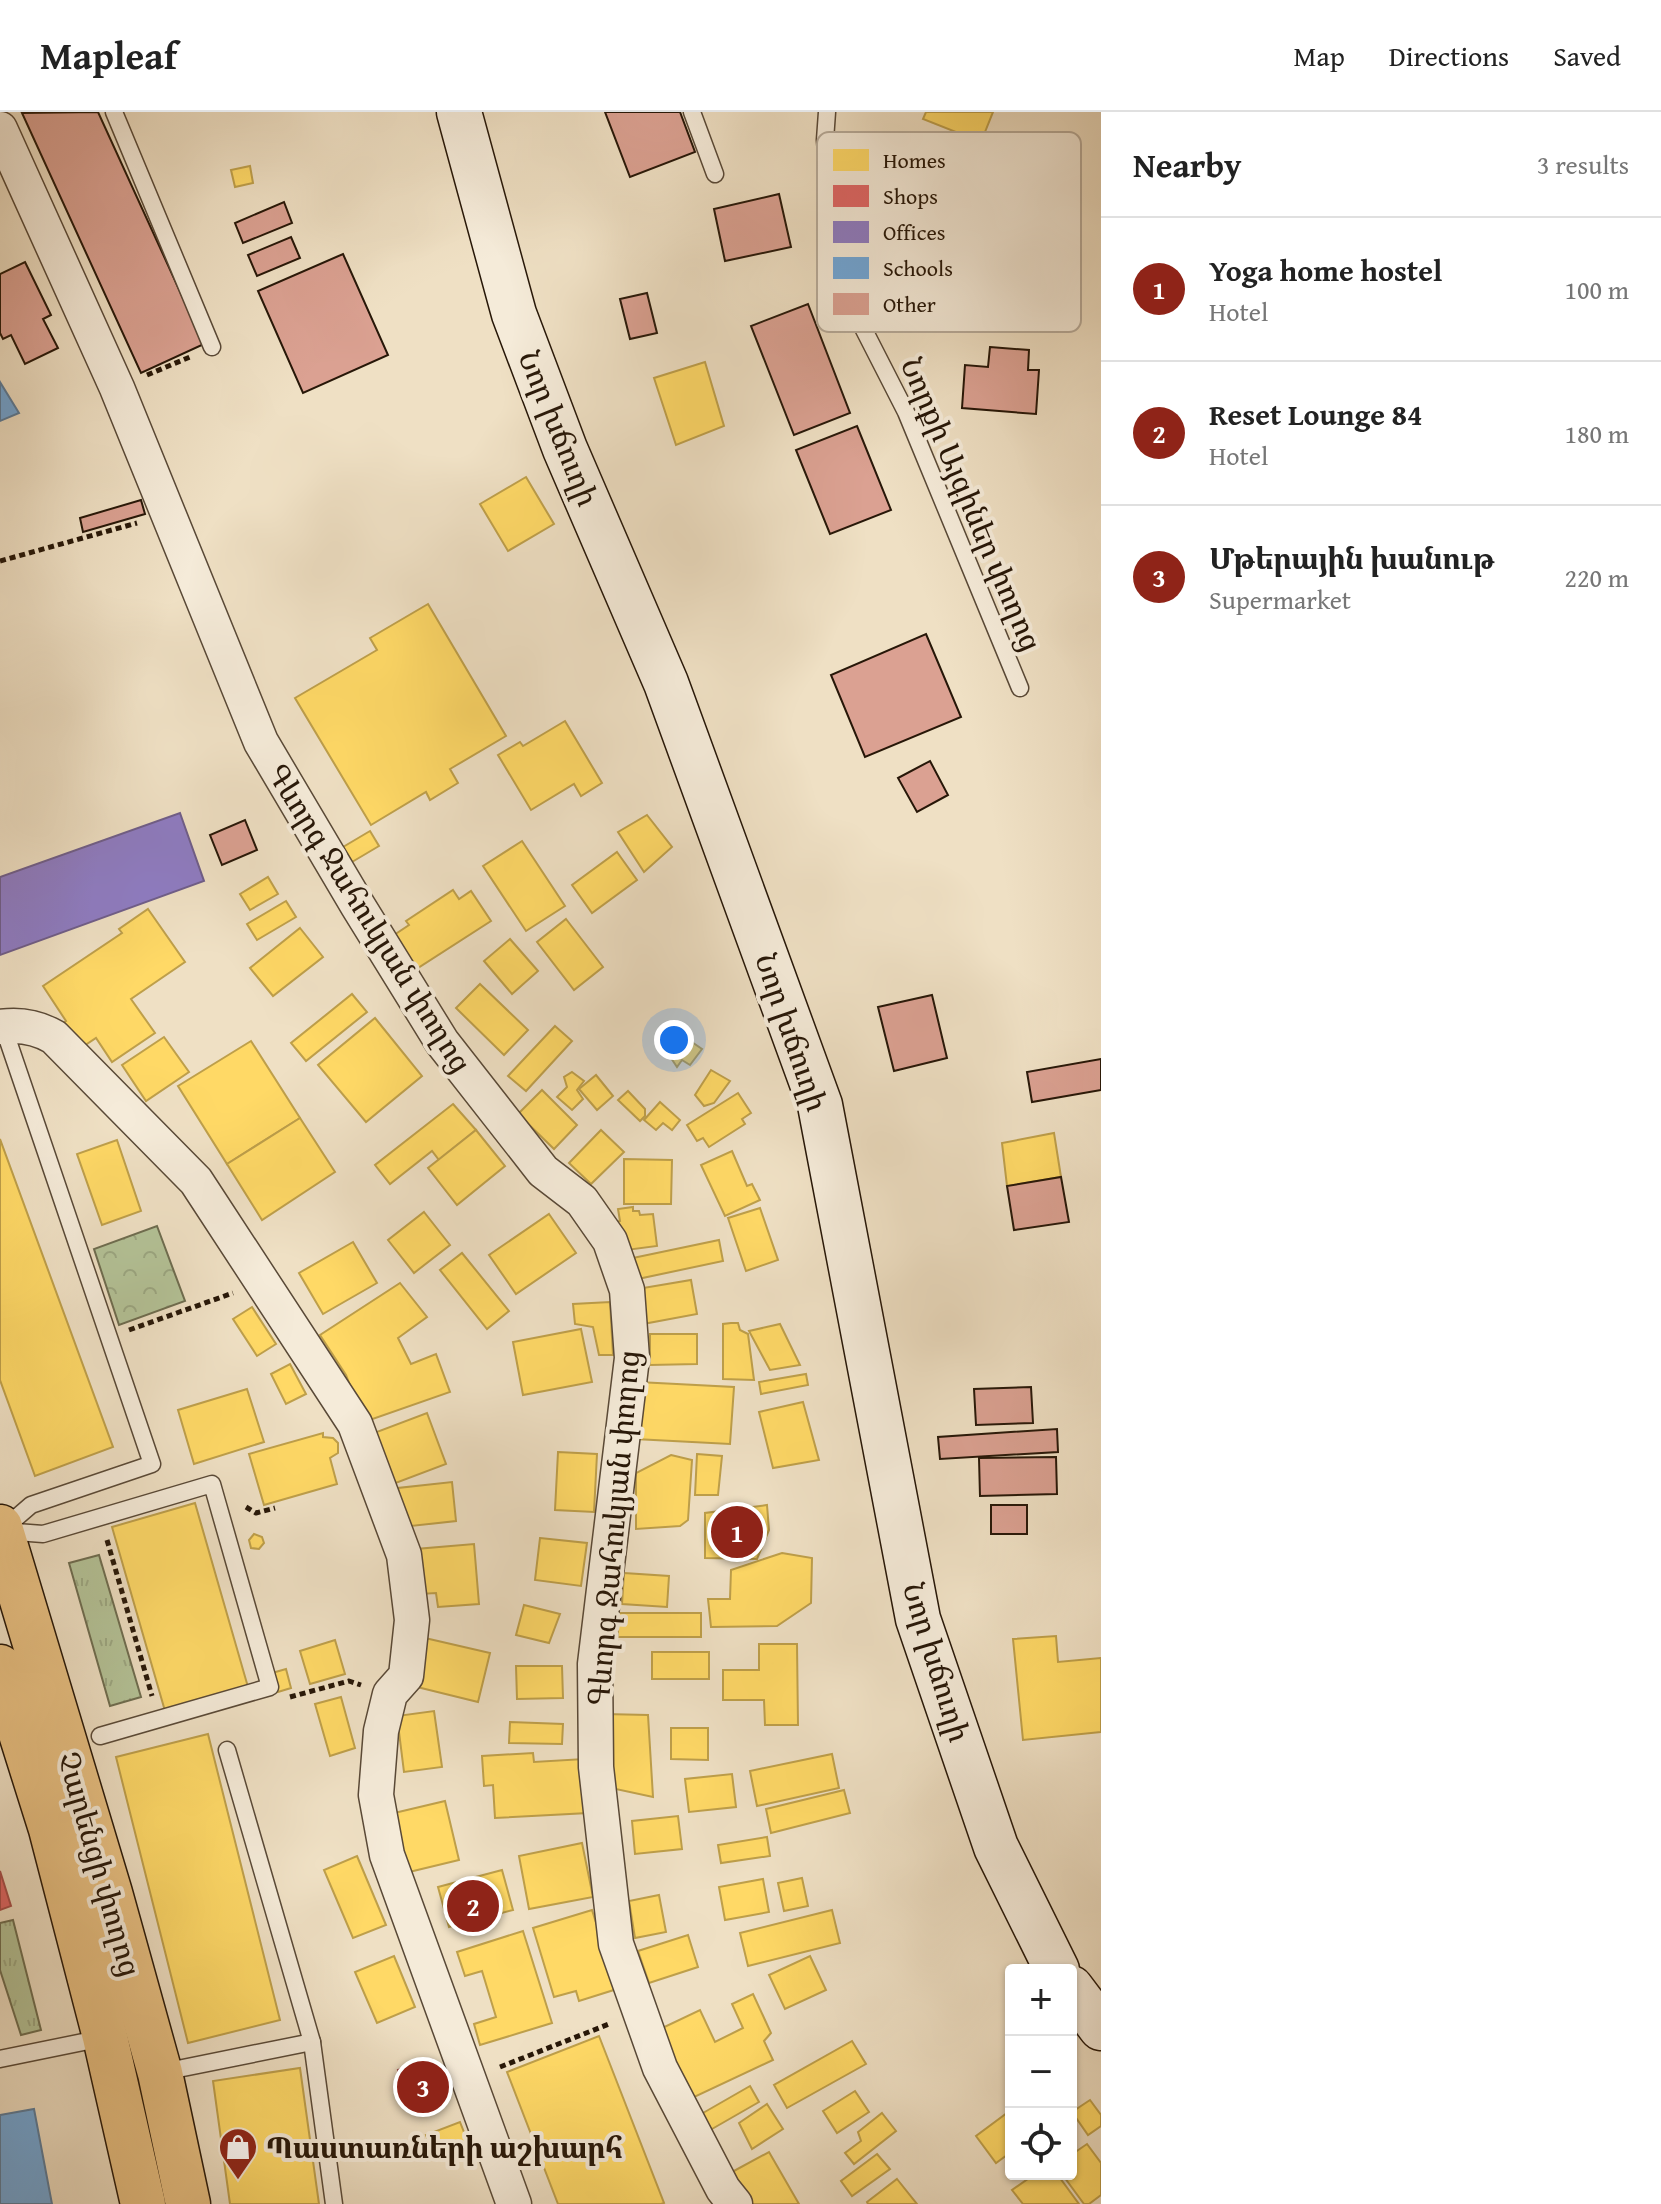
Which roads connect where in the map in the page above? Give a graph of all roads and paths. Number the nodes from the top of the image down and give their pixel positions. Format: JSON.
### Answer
{"nodes":[{"id":1,"x":114,"y":112,"type":"edge"},
{"id":2,"x":459,"y":112,"type":"edge"},
{"id":3,"x":692,"y":112,"type":"edge"},
{"id":4,"x":827,"y":112,"type":"edge"},
{"id":5,"x":0,"y":129,"type":"edge"},
{"id":6,"x":826,"y":132,"type":"edge"},
{"id":7,"x":715,"y":174,"type":"dead end"},
{"id":8,"x":865,"y":332,"type":"edge"},
{"id":9,"x":212,"y":347,"type":"joint"},
{"id":10,"x":117,"y":388,"type":"junction"},
{"id":11,"x":169,"y":514,"type":"junction"},
{"id":12,"x":0,"y":561,"type":"edge"},
{"id":13,"x":1020,"y":688,"type":"dead end"},
{"id":14,"x":1,"y":1026,"type":"edge"},
{"id":15,"x":264,"y":1283,"type":"junction"},
{"id":16,"x":109,"y":1336,"type":"junction"},
{"id":17,"x":241,"y":1493,"type":"dead end"},
{"id":18,"x":275,"y":1508,"type":"dead end"},
{"id":19,"x":1,"y":1529,"type":"edge"},
{"id":20,"x":105,"y":1530,"type":"dead end"},
{"id":21,"x":0,"y":1667,"type":"edge"},
{"id":22,"x":156,"y":1711,"type":"dead end"},
{"id":23,"x":100,"y":1736,"type":"dead end"},
{"id":24,"x":227,"y":1750,"type":"dead end"},
{"id":25,"x":1054,"y":1964,"type":"edge"},
{"id":26,"x":1077,"y":1996,"type":"edge"},
{"id":27,"x":640,"y":2012,"type":"junction"},
{"id":28,"x":1101,"y":2028,"type":"edge"},
{"id":29,"x":105,"y":2037,"type":"junction"},
{"id":30,"x":312,"y":2042,"type":"junction"},
{"id":31,"x":0,"y":2059,"type":"edge"},
{"id":32,"x":160,"y":2073,"type":"junction"},
{"id":33,"x":468,"y":2080,"type":"junction"},
{"id":34,"x":143,"y":2204,"type":"edge"},
{"id":35,"x":188,"y":2204,"type":"edge"},
{"id":36,"x":334,"y":2204,"type":"edge"},
{"id":37,"x":514,"y":2204,"type":"edge"},
{"id":38,"x":735,"y":2204,"type":"edge"}],
"edges":[{"from":1,"to":9,"type":"lane"},
{"from":2,"to":25,"type":"main road","name":"Նոր խճուղի"},
{"from":3,"to":7,"type":"lane"},
{"from":4,"to":6,"type":"lane","name":"Նորքի Այգիներ փողոց"},
{"from":5,"to":10,"type":"street","name":"Գևորգ Ջահուկյան փողոց"},
{"from":8,"to":13,"type":"lane","name":"Նորքի Այգիներ փողոց"},
{"from":9,"to":10,"type":"path"},
{"from":10,"to":11,"type":"street","name":"Գևորգ Ջահուկյան փողոց"},
{"from":11,"to":12,"type":"path"},
{"from":11,"to":27,"type":"street","name":"Գևորգ Ջահուկյան փողոց"},
{"from":14,"to":15,"type":"street"},
{"from":14,"to":16,"type":"lane"},
{"from":15,"to":16,"type":"path"},
{"from":15,"to":33,"type":"street"},
{"from":16,"to":19,"type":"lane"},
{"from":17,"to":18,"type":"path"},
{"from":19,"to":23,"type":"lane"},
{"from":19,"to":32,"type":"main road","name":"Չարենցի փողոց"},
{"from":20,"to":22,"type":"path"},
{"from":21,"to":29,"type":"main road","name":"Չարենցի փողոց"},
{"from":24,"to":30,"type":"lane"},
{"from":26,"to":28,"type":"main road"},
{"from":27,"to":33,"type":"path"},
{"from":27,"to":38,"type":"street","name":"Գևորգ Ջահուկյան փողոց"},
{"from":29,"to":31,"type":"lane"},
{"from":29,"to":34,"type":"main road","name":"Չարենցի փողոց"},
{"from":30,"to":32,"type":"lane"},
{"from":30,"to":36,"type":"lane"},
{"from":32,"to":35,"type":"main road","name":"Չարենցի փողոց"},
{"from":33,"to":37,"type":"street"}]}
